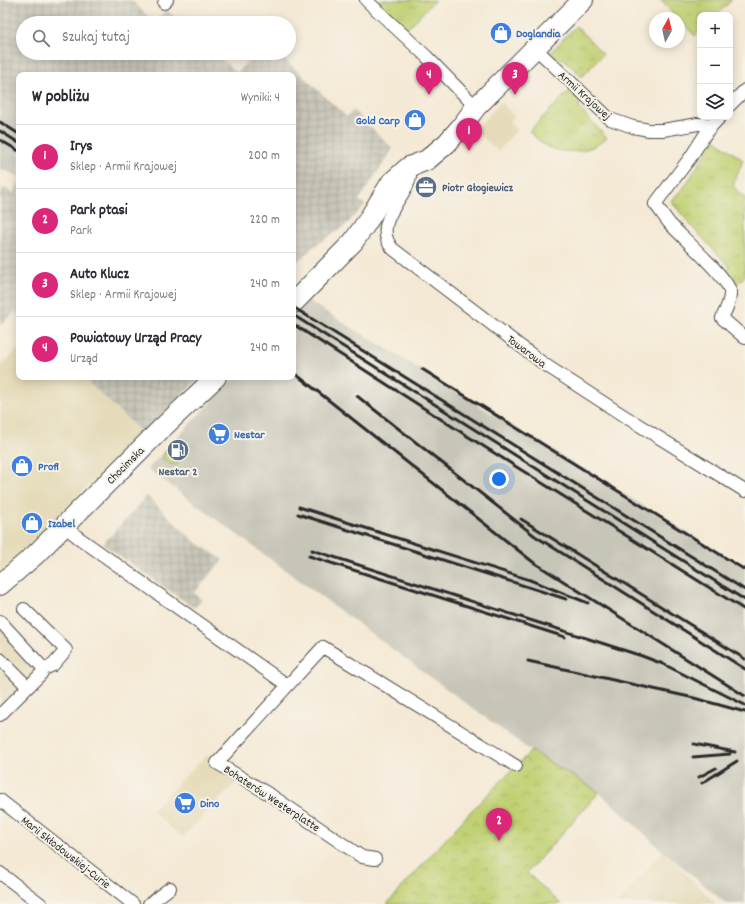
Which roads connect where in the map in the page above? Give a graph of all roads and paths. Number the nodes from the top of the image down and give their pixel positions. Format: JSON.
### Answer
{"nodes":[{"id":1,"x":366,"y":0,"type":"edge"},
{"id":2,"x":583,"y":0,"type":"edge"},
{"id":3,"x":535,"y":48,"type":"junction"},
{"id":4,"x":745,"y":90,"type":"edge"},
{"id":5,"x":733,"y":102,"type":"edge"},
{"id":6,"x":476,"y":107,"type":"junction"},
{"id":7,"x":716,"y":121,"type":"edge"},
{"id":8,"x":409,"y":167,"type":"junction"},
{"id":9,"x":296,"y":300,"type":"edge"},
{"id":10,"x":745,"y":338,"type":"edge"},
{"id":11,"x":213,"y":380,"type":"edge"},
{"id":12,"x":745,"y":491,"type":"edge"},
{"id":13,"x":64,"y":526,"type":"junction"},
{"id":14,"x":35,"y":555,"type":"junction"},
{"id":15,"x":0,"y":585,"type":"edge"},
{"id":16,"x":0,"y":598,"type":"edge"},
{"id":17,"x":24,"y":609,"type":"dead end"},
{"id":18,"x":0,"y":621,"type":"edge"},
{"id":19,"x":0,"y":659,"type":"edge"},
{"id":20,"x":44,"y":669,"type":"junction"},
{"id":21,"x":287,"y":685,"type":"junction"},
{"id":22,"x":28,"y":687,"type":"junction"},
{"id":23,"x":0,"y":715,"type":"edge"},
{"id":24,"x":516,"y":766,"type":"dead end"},
{"id":25,"x":0,"y":800,"type":"edge"},
{"id":26,"x":375,"y":859,"type":"dead end"},
{"id":27,"x":0,"y":873,"type":"edge"},
{"id":28,"x":170,"y":888,"type":"dead end"},
{"id":29,"x":41,"y":904,"type":"edge"},
{"id":30,"x":133,"y":904,"type":"edge"},
{"id":31,"x":149,"y":904,"type":"edge"}],
"edges":[{"from":1,"to":6,"type":"street"},
{"from":2,"to":3,"type":"main road"},
{"from":3,"to":6,"type":"main road"},
{"from":3,"to":7,"type":"street","name":"Armii Krajowej"},
{"from":4,"to":5,"type":"street"},
{"from":6,"to":8,"type":"main road"},
{"from":7,"to":10,"type":"street"},
{"from":8,"to":9,"type":"main road"},
{"from":8,"to":12,"type":"street","name":"Towarowa"},
{"from":11,"to":13,"type":"main road","name":"Chocimska"},
{"from":13,"to":14,"type":"main road","name":"Chocimska"},
{"from":13,"to":21,"type":"street"},
{"from":14,"to":15,"type":"main road","name":"Chocimska"},
{"from":14,"to":16,"type":"main road","name":"Chocimska"},
{"from":17,"to":20,"type":"street"},
{"from":18,"to":20,"type":"street"},
{"from":19,"to":22,"type":"street"},
{"from":20,"to":22,"type":"street"},
{"from":21,"to":24,"type":"street","name":"Bohaterów Westerplatte"},
{"from":21,"to":26,"type":"street","name":"Bohaterów Westerplatte"},
{"from":22,"to":23,"type":"street"},
{"from":25,"to":30,"type":"street","name":"Marii Skłodowskiej-Curie"},
{"from":27,"to":29,"type":"street"},
{"from":28,"to":31,"type":"street"}]}
